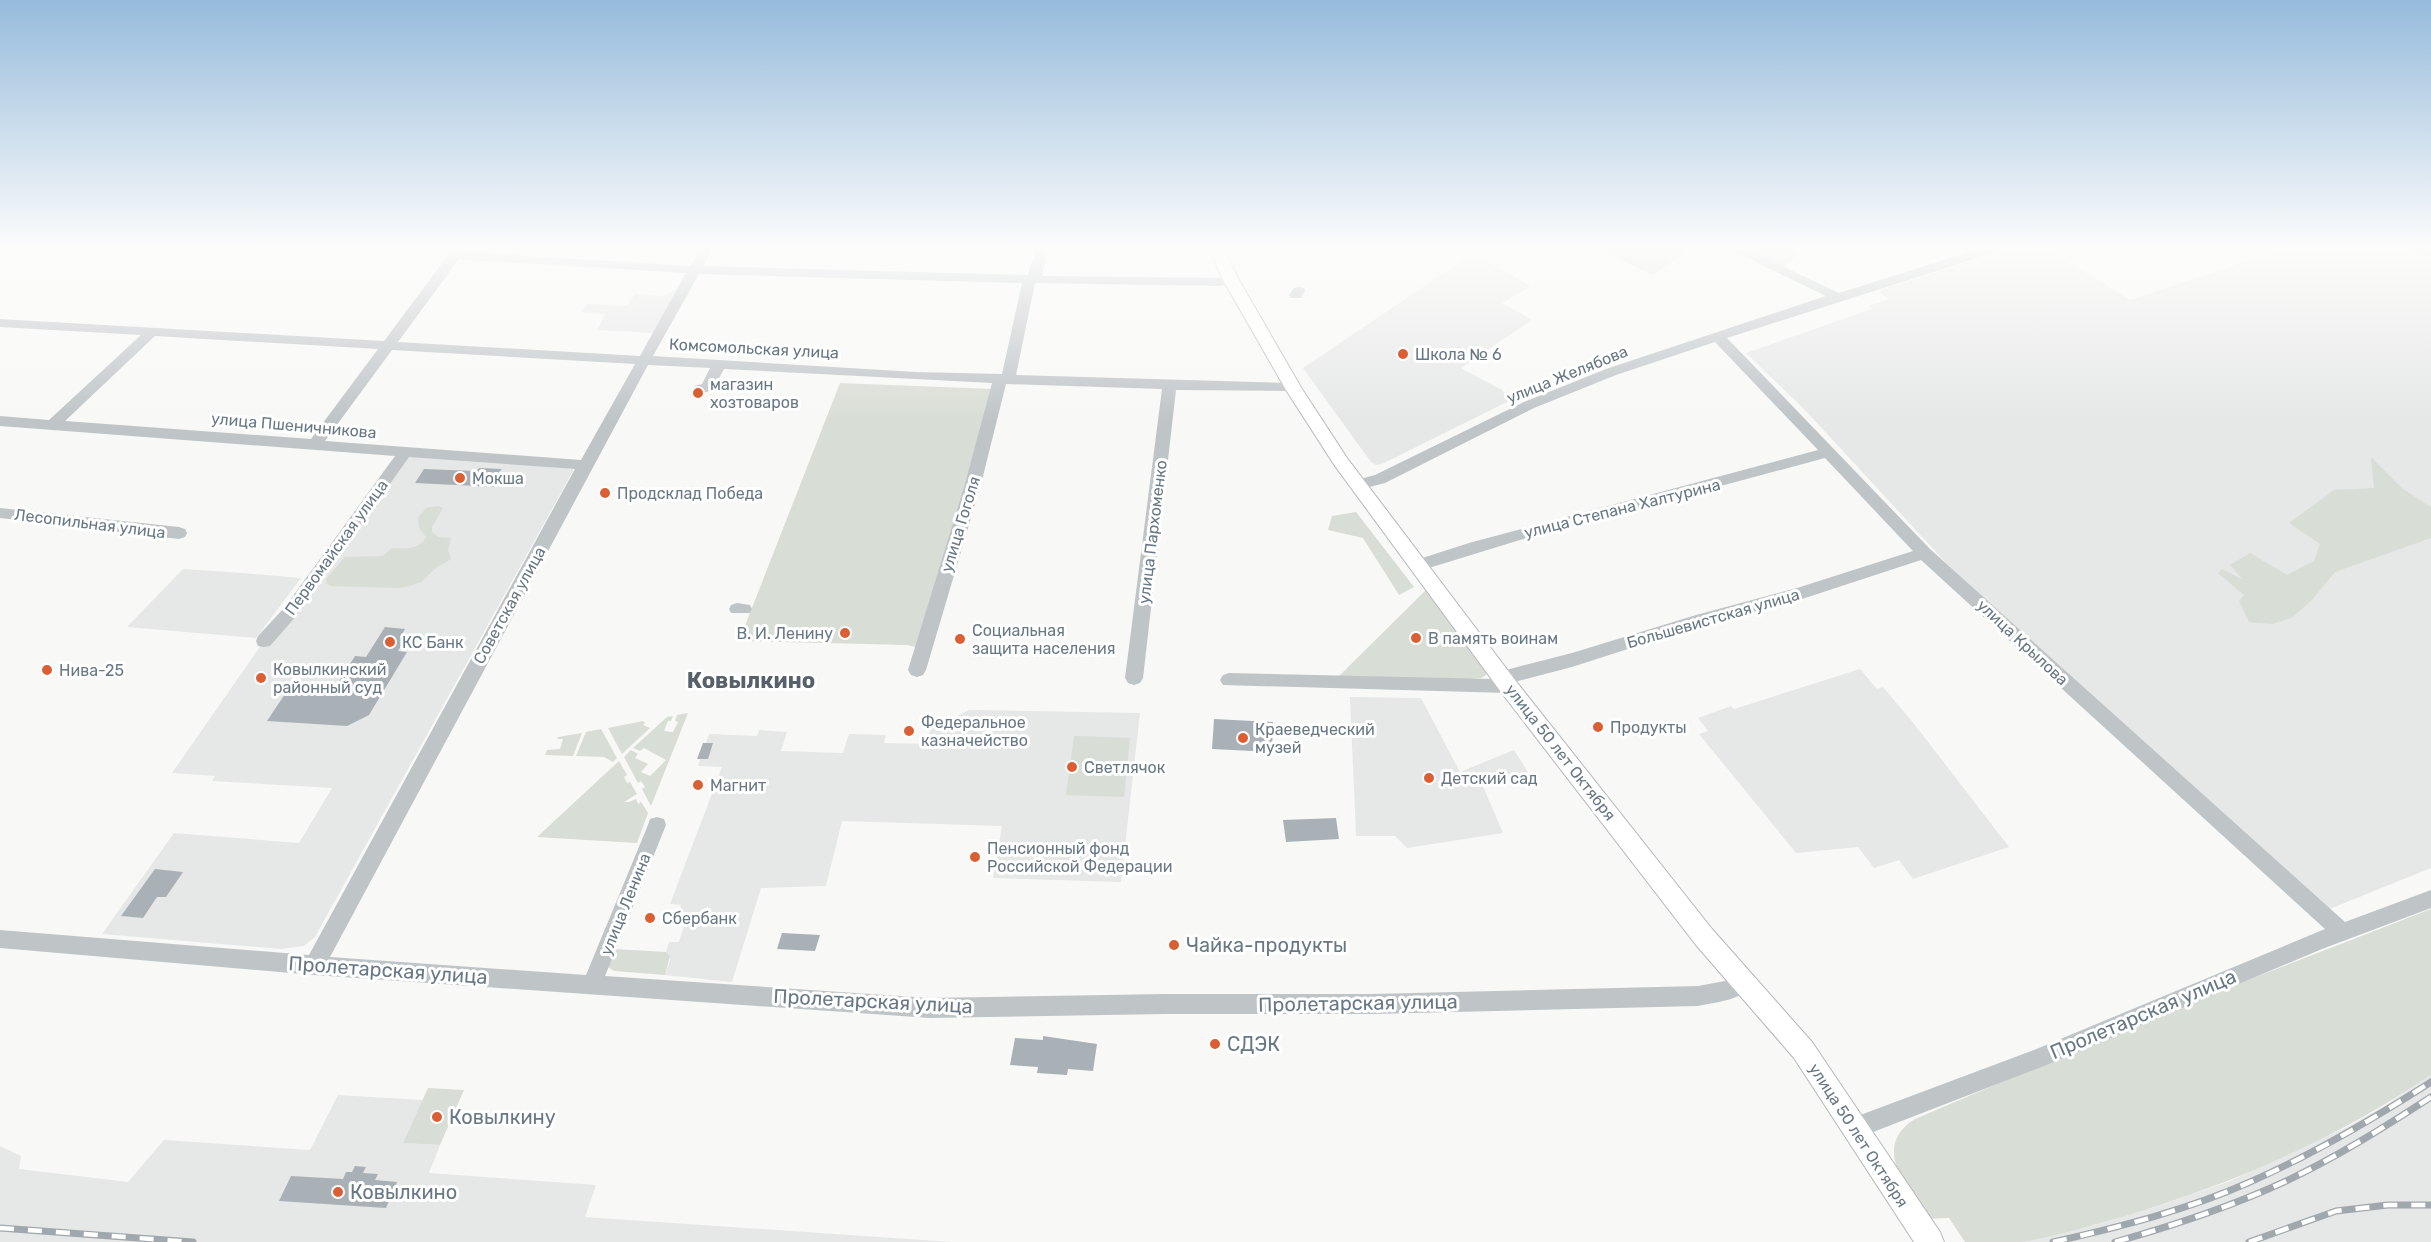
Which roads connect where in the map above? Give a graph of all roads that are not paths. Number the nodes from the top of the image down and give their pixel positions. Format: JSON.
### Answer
{"nodes":[{"id":1,"x":418,"y":304,"type":"edge"},
{"id":2,"x":676,"y":304,"type":"edge"},
{"id":3,"x":1025,"y":304,"type":"edge"},
{"id":4,"x":1245,"y":304,"type":"edge"},
{"id":5,"x":1818,"y":304,"type":"edge"},
{"id":6,"x":0,"y":323,"type":"edge"},
{"id":7,"x":153,"y":331,"type":"junction"},
{"id":8,"x":1718,"y":338,"type":"junction"},
{"id":9,"x":388,"y":345,"type":"junction"},
{"id":10,"x":644,"y":360,"type":"junction"},
{"id":11,"x":719,"y":365,"type":"junction"},
{"id":12,"x":1004,"y":378,"type":"junction"},
{"id":13,"x":1170,"y":385,"type":"junction"},
{"id":14,"x":1292,"y":387,"type":"junction"},
{"id":15,"x":700,"y":389,"type":"dead end"},
{"id":16,"x":0,"y":421,"type":"edge"},
{"id":17,"x":53,"y":424,"type":"junction"},
{"id":18,"x":315,"y":444,"type":"junction"},
{"id":19,"x":405,"y":452,"type":"junction"},
{"id":20,"x":1826,"y":453,"type":"junction"},
{"id":21,"x":585,"y":465,"type":"junction"},
{"id":22,"x":1358,"y":485,"type":"junction"},
{"id":23,"x":0,"y":513,"type":"edge"},
{"id":24,"x":179,"y":533,"type":"dead end"},
{"id":25,"x":1924,"y":554,"type":"junction"},
{"id":26,"x":1419,"y":565,"type":"junction"},
{"id":27,"x":264,"y":641,"type":"dead end"},
{"id":28,"x":917,"y":670,"type":"dead end"},
{"id":29,"x":1134,"y":678,"type":"dead end"},
{"id":30,"x":1229,"y":680,"type":"dead end"},
{"id":31,"x":1505,"y":682,"type":"junction"},
{"id":32,"x":657,"y":825,"type":"dead end"},
{"id":33,"x":2431,"y":898,"type":"edge"},
{"id":34,"x":2342,"y":932,"type":"junction"},
{"id":35,"x":0,"y":939,"type":"edge"},
{"id":36,"x":314,"y":966,"type":"junction"},
{"id":37,"x":1744,"y":981,"type":"junction"},
{"id":38,"x":592,"y":984,"type":"junction"},
{"id":39,"x":1855,"y":1128,"type":"junction"},
{"id":40,"x":1930,"y":1242,"type":"edge"}],
"edges":[{"from":1,"to":9,"type":"street"},
{"from":2,"to":10,"type":"street","name":"Советская улица"},
{"from":3,"to":12,"type":"street","name":"улица Гоголя"},
{"from":4,"to":14,"type":"main road","name":"улица 50 лет Октября"},
{"from":5,"to":8,"type":"street","name":"улица Желябова"},
{"from":6,"to":7,"type":"street","name":"Комсомольская улица"},
{"from":7,"to":9,"type":"street","name":"Комсомольская улица"},
{"from":7,"to":17,"type":"street"},
{"from":8,"to":20,"type":"street","name":"улица Крылова"},
{"from":8,"to":22,"type":"street","name":"улица Желябова"},
{"from":9,"to":10,"type":"street","name":"Комсомольская улица"},
{"from":9,"to":18,"type":"street"},
{"from":10,"to":11,"type":"street","name":"Комсомольская улица"},
{"from":10,"to":21,"type":"street","name":"Советская улица"},
{"from":11,"to":12,"type":"street","name":"Комсомольская улица"},
{"from":11,"to":15,"type":"street"},
{"from":12,"to":13,"type":"street","name":"Комсомольская улица"},
{"from":12,"to":28,"type":"street","name":"улица Гоголя"},
{"from":13,"to":14,"type":"street","name":"Комсомольская улица"},
{"from":13,"to":29,"type":"street","name":"улица Пархоменко"},
{"from":14,"to":22,"type":"main road","name":"улица 50 лет Октября"},
{"from":16,"to":17,"type":"street","name":"улица Пшеничникова"},
{"from":17,"to":18,"type":"street","name":"улица Пшеничникова"},
{"from":18,"to":19,"type":"street","name":"улица Пшеничникова"},
{"from":19,"to":21,"type":"street","name":"улица Пшеничникова"},
{"from":19,"to":27,"type":"street","name":"Первомайская улица"},
{"from":20,"to":25,"type":"street","name":"улица Крылова"},
{"from":20,"to":26,"type":"street","name":"улица Степана Халтурина"},
{"from":21,"to":36,"type":"street","name":"Советская улица"},
{"from":22,"to":26,"type":"main road","name":"улица 50 лет Октября"},
{"from":23,"to":24,"type":"street","name":"Лесопильная улица"},
{"from":25,"to":31,"type":"street","name":"Большевистская улица"},
{"from":25,"to":34,"type":"street","name":"улица Крылова"},
{"from":26,"to":31,"type":"main road","name":"улица 50 лет Октября"},
{"from":30,"to":31,"type":"street","name":"Большевистская улица"},
{"from":31,"to":37,"type":"main road","name":"улица 50 лет Октября"},
{"from":32,"to":38,"type":"street","name":"улица Ленина"},
{"from":33,"to":34,"type":"street","name":"Пролетарская улица"},
{"from":34,"to":39,"type":"street","name":"Пролетарская улица"},
{"from":35,"to":36,"type":"street","name":"Пролетарская улица"},
{"from":36,"to":38,"type":"street","name":"Пролетарская улица"},
{"from":37,"to":38,"type":"street","name":"Пролетарская улица"},
{"from":37,"to":39,"type":"main road","name":"улица 50 лет Октября"},
{"from":39,"to":40,"type":"main road","name":"улица 50 лет Октября"}]}
